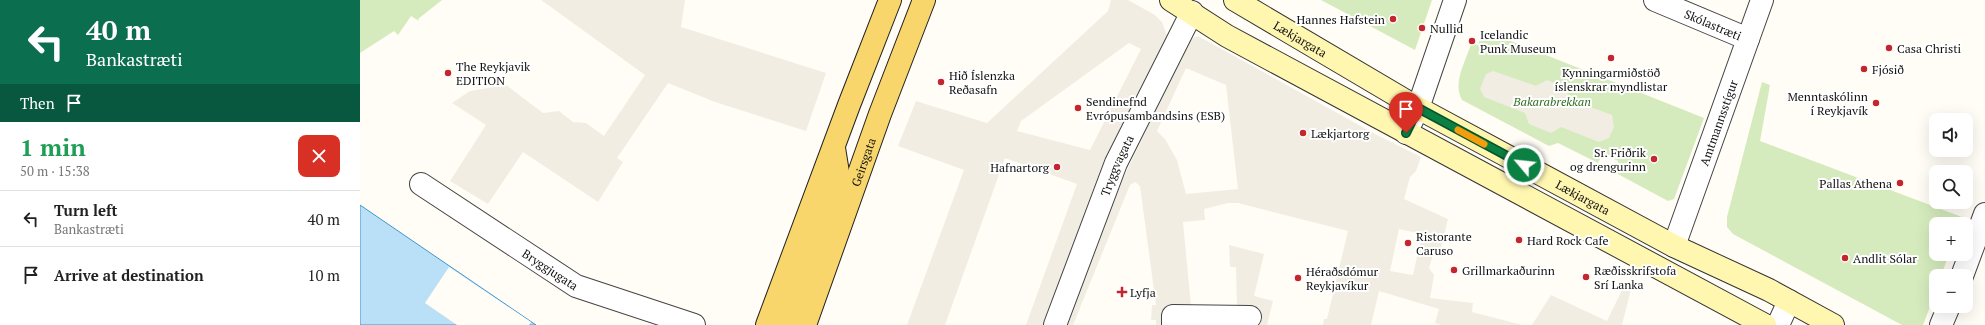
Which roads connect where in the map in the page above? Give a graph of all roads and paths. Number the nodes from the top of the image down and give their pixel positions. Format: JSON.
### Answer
{"nodes":[{"id":1,"x":890,"y":0,"type":"edge"},
{"id":2,"x":924,"y":0,"type":"edge"},
{"id":3,"x":1171,"y":0,"type":"edge"},
{"id":4,"x":1235,"y":0,"type":"edge"},
{"id":5,"x":1455,"y":0,"type":"edge"},
{"id":6,"x":1656,"y":0,"type":"edge"},
{"id":7,"x":1762,"y":0,"type":"edge"},
{"id":8,"x":1192,"y":12,"type":"junction"},
{"id":9,"x":1748,"y":39,"type":"junction"},
{"id":10,"x":1418,"y":108,"type":"junction"},
{"id":11,"x":1406,"y":133,"type":"junction"},
{"id":12,"x":833,"y":147,"type":"junction"},
{"id":13,"x":421,"y":184,"type":"dead end"},
{"id":14,"x":1985,"y":214,"type":"edge"},
{"id":15,"x":1674,"y":246,"type":"junction"},
{"id":16,"x":1972,"y":264,"type":"edge"},
{"id":17,"x":1789,"y":301,"type":"junction"},
{"id":18,"x":1946,"y":313,"type":"edge"},
{"id":19,"x":1250,"y":317,"type":"dead end"},
{"id":20,"x":1173,"y":320,"type":"edge"},
{"id":21,"x":694,"y":325,"type":"edge"},
{"id":22,"x":767,"y":325,"type":"edge"},
{"id":23,"x":787,"y":325,"type":"edge"},
{"id":24,"x":805,"y":325,"type":"edge"},
{"id":25,"x":1055,"y":325,"type":"edge"},
{"id":26,"x":1765,"y":325,"type":"edge"},
{"id":27,"x":1778,"y":325,"type":"edge"},
{"id":28,"x":1833,"y":325,"type":"edge"},
{"id":29,"x":1941,"y":325,"type":"edge"}],
"edges":[{"from":1,"to":12,"type":"main road"},
{"from":2,"to":24,"type":"main road","name":"Geirsgata"},
{"from":3,"to":8,"type":"main road"},
{"from":4,"to":10,"type":"main road","name":"Lækjargata"},
{"from":5,"to":10,"type":"street"},
{"from":6,"to":9,"type":"street","name":"Skólastræti"},
{"from":7,"to":9,"type":"street","name":"Amtmannsstígur"},
{"from":8,"to":11,"type":"main road"},
{"from":8,"to":25,"type":"street","name":"Tryggvagata"},
{"from":9,"to":15,"type":"street","name":"Amtmannsstígur"},
{"from":10,"to":11,"type":"street"},
{"from":10,"to":15,"type":"main road","name":"Lækjargata"},
{"from":11,"to":26,"type":"main road"},
{"from":12,"to":22,"type":"main road"},
{"from":12,"to":23,"type":"main road","name":"Geirsgata"},
{"from":13,"to":21,"type":"street","name":"Bryggjugata"},
{"from":14,"to":16,"type":"street"},
{"from":15,"to":17,"type":"main road","name":"Lækjargata"},
{"from":17,"to":27,"type":"street"},
{"from":17,"to":28,"type":"main road","name":"Lækjargata"},
{"from":18,"to":29,"type":"street"},
{"from":19,"to":20,"type":"street"}]}
